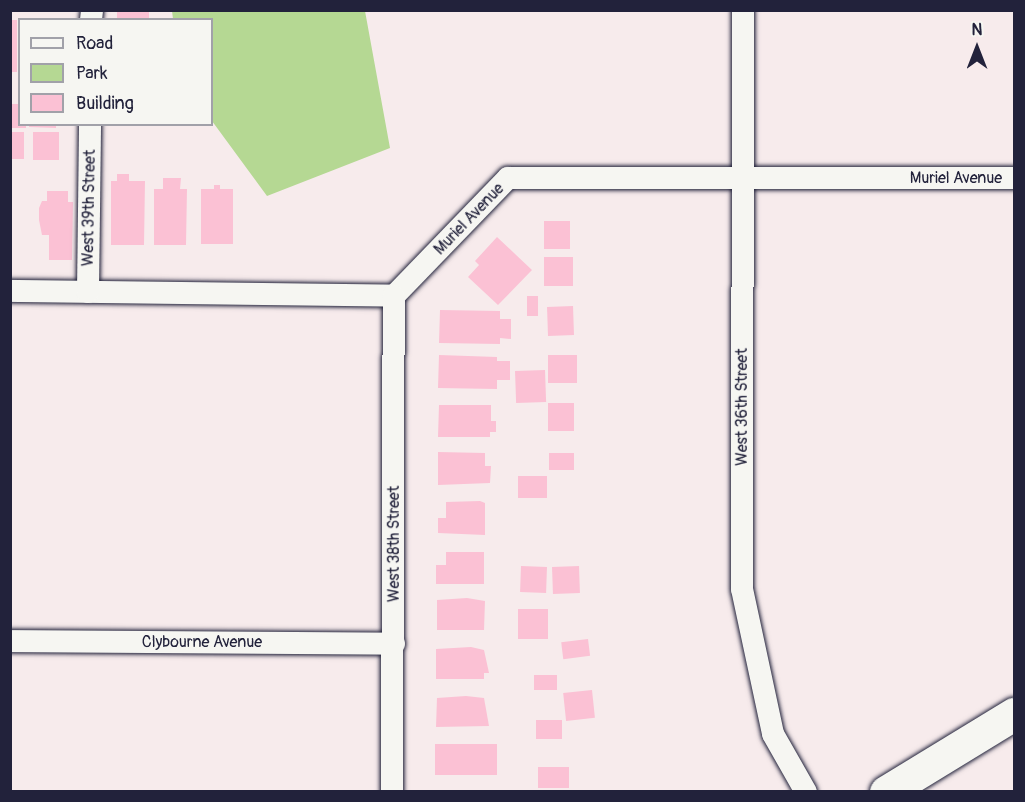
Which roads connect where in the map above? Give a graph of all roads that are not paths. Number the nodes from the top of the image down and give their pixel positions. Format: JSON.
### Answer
{"nodes":[{"id":1,"x":743,"y":10,"type":"edge"},
{"id":2,"x":90,"y":126,"type":"edge"},
{"id":3,"x":743,"y":178,"type":"junction"},
{"id":4,"x":1014,"y":178,"type":"edge"},
{"id":5,"x":10,"y":291,"type":"edge"},
{"id":6,"x":88,"y":292,"type":"junction"},
{"id":7,"x":394,"y":296,"type":"junction"},
{"id":8,"x":10,"y":641,"type":"edge"},
{"id":9,"x":394,"y":644,"type":"junction"},
{"id":10,"x":1014,"y":714,"type":"edge"},
{"id":11,"x":392,"y":792,"type":"edge"},
{"id":12,"x":806,"y":792,"type":"edge"},
{"id":13,"x":886,"y":792,"type":"edge"}],
"edges":[{"from":1,"to":3,"type":"street","name":"West 36th Street"},
{"from":2,"to":6,"type":"street","name":"West 39th Street"},
{"from":3,"to":4,"type":"street","name":"Muriel Avenue"},
{"from":3,"to":7,"type":"street","name":"Muriel Avenue"},
{"from":3,"to":12,"type":"street","name":"West 36th Street"},
{"from":5,"to":6,"type":"street"},
{"from":6,"to":7,"type":"street"},
{"from":7,"to":9,"type":"street","name":"West 38th Street"},
{"from":8,"to":9,"type":"street","name":"Clybourne Avenue"},
{"from":9,"to":11,"type":"street","name":"West 38th Street"},
{"from":10,"to":13,"type":"main road"}]}
